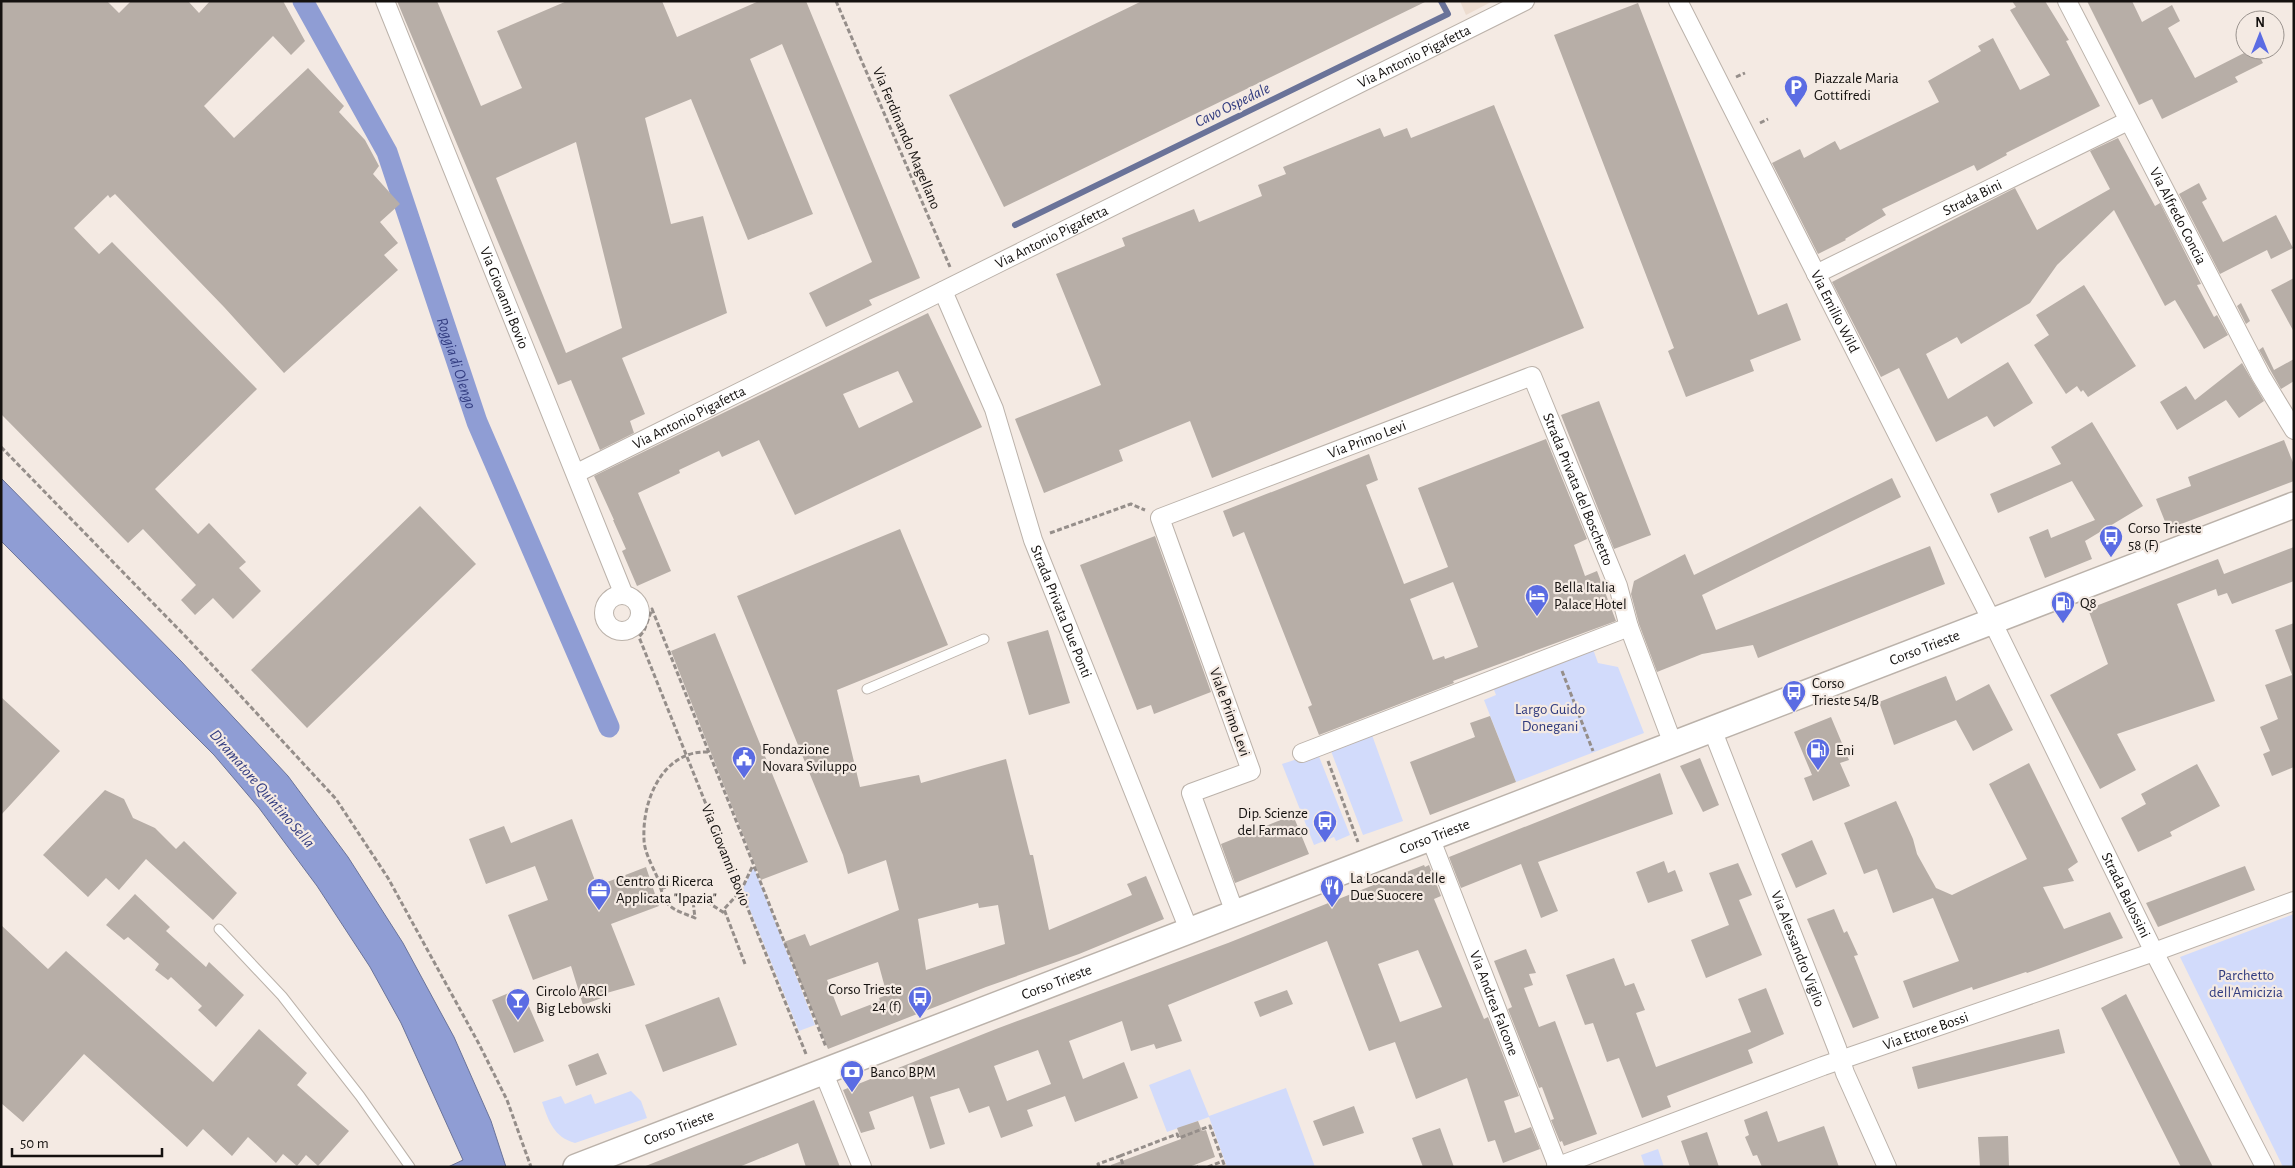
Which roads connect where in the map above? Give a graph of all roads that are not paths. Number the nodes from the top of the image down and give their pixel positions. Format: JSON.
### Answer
{"nodes":[{"id":1,"x":385,"y":1,"type":"edge"},
{"id":2,"x":1525,"y":1,"type":"edge"},
{"id":3,"x":1678,"y":1,"type":"edge"},
{"id":4,"x":2067,"y":1,"type":"edge"},
{"id":5,"x":2128,"y":122,"type":"junction"},
{"id":6,"x":1816,"y":274,"type":"junction"},
{"id":7,"x":950,"y":287,"type":"junction"},
{"id":8,"x":1532,"y":376,"type":"joint"},
{"id":9,"x":2294,"y":430,"type":"edge"},
{"id":10,"x":577,"y":473,"type":"junction"},
{"id":11,"x":2294,"y":505,"type":"edge"},
{"id":12,"x":1160,"y":518,"type":"joint"},
{"id":13,"x":624,"y":595,"type":"dead end"},
{"id":14,"x":1992,"y":621,"type":"junction"},
{"id":15,"x":1629,"y":627,"type":"junction"},
{"id":16,"x":984,"y":639,"type":"dead end"},
{"id":17,"x":867,"y":689,"type":"dead end"},
{"id":18,"x":1712,"y":729,"type":"junction"},
{"id":19,"x":1673,"y":744,"type":"junction"},
{"id":20,"x":1302,"y":753,"type":"dead end"},
{"id":21,"x":1430,"y":837,"type":"junction"},
{"id":22,"x":2294,"y":901,"type":"edge"},
{"id":23,"x":1235,"y":912,"type":"junction"},
{"id":24,"x":219,"y":928,"type":"dead end"},
{"id":25,"x":1189,"y":930,"type":"junction"},
{"id":26,"x":2154,"y":952,"type":"junction"},
{"id":27,"x":1841,"y":1060,"type":"junction"},
{"id":28,"x":820,"y":1062,"type":"junction"},
{"id":29,"x":410,"y":1167,"type":"edge"},
{"id":30,"x":576,"y":1167,"type":"edge"},
{"id":31,"x":862,"y":1167,"type":"edge"},
{"id":32,"x":1558,"y":1167,"type":"edge"},
{"id":33,"x":1887,"y":1167,"type":"edge"},
{"id":34,"x":2265,"y":1167,"type":"edge"}],
"edges":[{"from":1,"to":10,"type":"street","name":"Via Giovanni Bovio"},
{"from":2,"to":7,"type":"street","name":"Via Antonio Pigafetta"},
{"from":3,"to":6,"type":"street","name":"Via Emilio Wild"},
{"from":4,"to":5,"type":"street","name":"Via Alfredo Concia"},
{"from":5,"to":6,"type":"street","name":"Strada Bini"},
{"from":5,"to":9,"type":"street","name":"Via Alfredo Concia"},
{"from":6,"to":14,"type":"street","name":"Via Emilio Wild"},
{"from":7,"to":10,"type":"street","name":"Via Antonio Pigafetta"},
{"from":7,"to":25,"type":"street","name":"Strada Privata Due Ponti"},
{"from":8,"to":12,"type":"street","name":"Via Primo Levi"},
{"from":8,"to":15,"type":"street","name":"Strada Privata del Boschetto"},
{"from":10,"to":13,"type":"street","name":"Via Giovanni Bovio"},
{"from":11,"to":14,"type":"main road","name":"Corso Trieste"},
{"from":12,"to":23,"type":"street","name":"Viale Primo Levi"},
{"from":14,"to":18,"type":"main road","name":"Corso Trieste"},
{"from":14,"to":26,"type":"street","name":"Strada Balossini"},
{"from":15,"to":19,"type":"street","name":"Strada Privata del Boschetto"},
{"from":15,"to":20,"type":"street"},
{"from":16,"to":17,"type":"lane"},
{"from":18,"to":19,"type":"main road","name":"Corso Trieste"},
{"from":18,"to":27,"type":"street","name":"Via Alessandro Viglio"},
{"from":19,"to":21,"type":"main road","name":"Corso Trieste"},
{"from":21,"to":23,"type":"main road","name":"Corso Trieste"},
{"from":21,"to":32,"type":"street","name":"Via Andrea Falcone"},
{"from":22,"to":26,"type":"street","name":"Via Ettore Bossi"},
{"from":23,"to":25,"type":"main road","name":"Corso Trieste"},
{"from":24,"to":29,"type":"lane"},
{"from":25,"to":28,"type":"main road","name":"Corso Trieste"},
{"from":26,"to":27,"type":"street","name":"Via Ettore Bossi"},
{"from":26,"to":34,"type":"street","name":"Strada Balossini"},
{"from":27,"to":32,"type":"street","name":"Via Ettore Bossi"},
{"from":27,"to":33,"type":"street","name":"Via Alessandro Viglio"},
{"from":28,"to":30,"type":"main road","name":"Corso Trieste"},
{"from":28,"to":31,"type":"street"}]}
